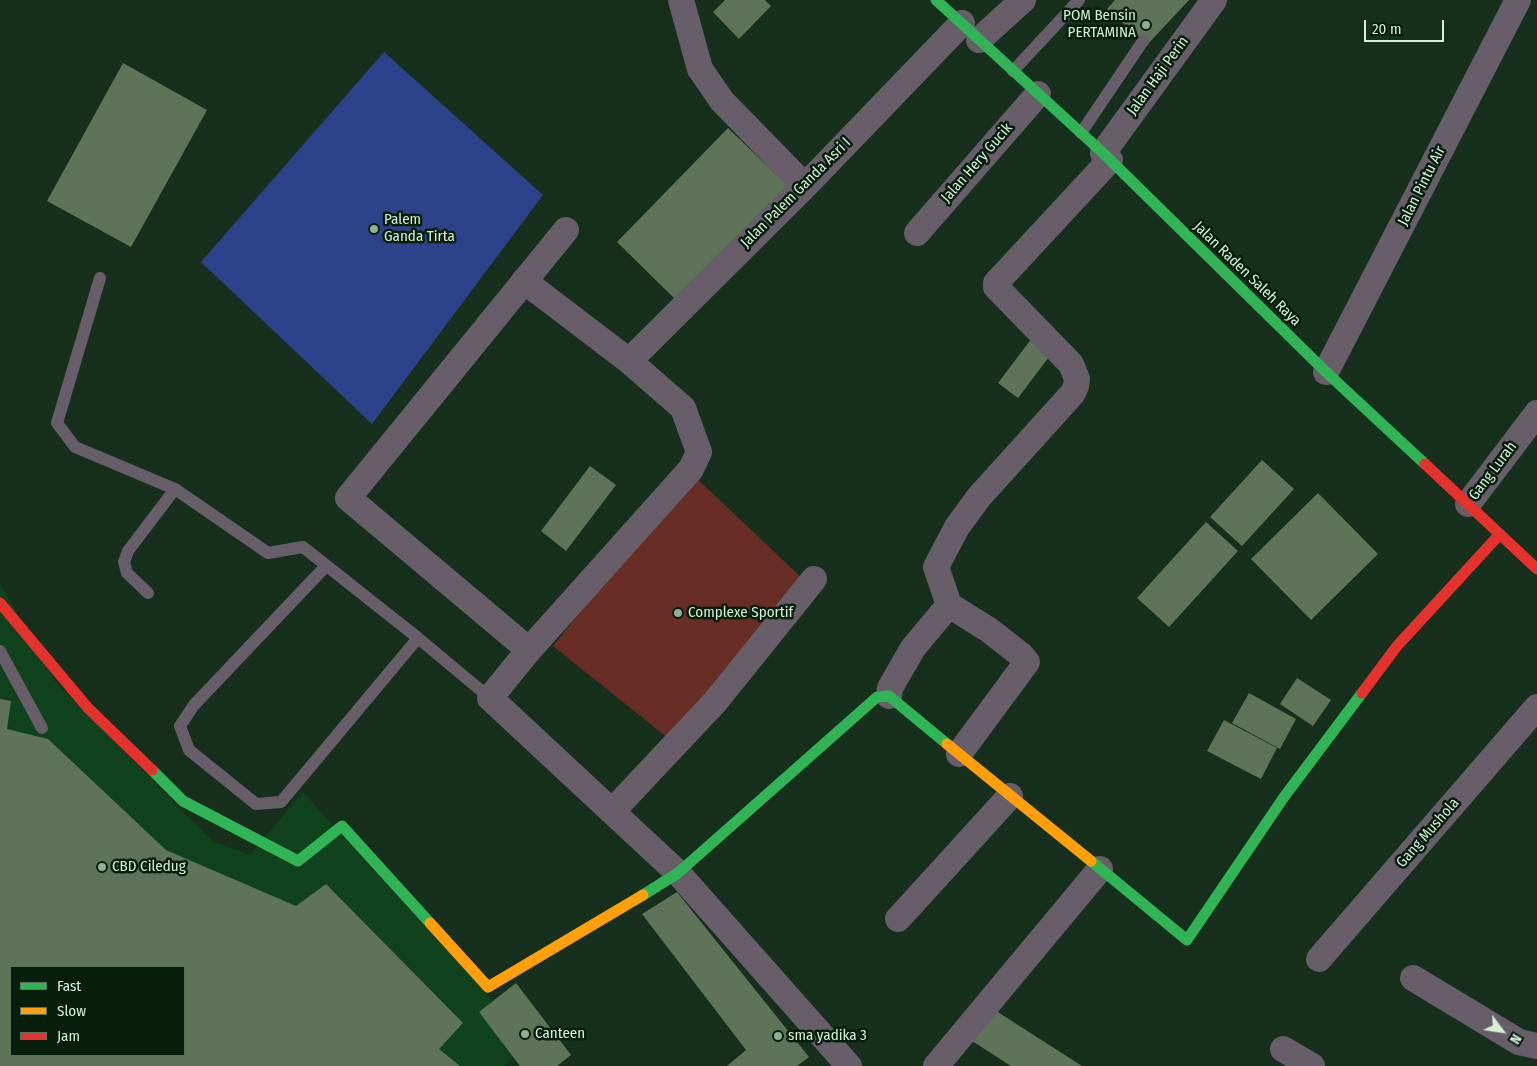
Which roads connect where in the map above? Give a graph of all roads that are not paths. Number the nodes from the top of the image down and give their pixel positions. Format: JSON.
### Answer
{"nodes":[{"id":1,"x":681,"y":0,"type":"edge"},
{"id":2,"x":936,"y":0,"type":"edge"},
{"id":3,"x":1023,"y":0,"type":"edge"},
{"id":4,"x":1079,"y":0,"type":"edge"},
{"id":5,"x":1214,"y":0,"type":"edge"},
{"id":6,"x":1518,"y":0,"type":"edge"},
{"id":7,"x":970,"y":32,"type":"junction"},
{"id":8,"x":1143,"y":41,"type":"dead end"},
{"id":9,"x":1013,"y":71,"type":"junction"},
{"id":10,"x":1038,"y":94,"type":"junction"},
{"id":11,"x":1081,"y":133,"type":"junction"},
{"id":12,"x":1106,"y":156,"type":"junction"},
{"id":13,"x":805,"y":186,"type":"junction"},
{"id":14,"x":566,"y":230,"type":"dead end"},
{"id":15,"x":917,"y":232,"type":"dead end"},
{"id":16,"x":100,"y":278,"type":"dead end"},
{"id":17,"x":524,"y":281,"type":"junction"},
{"id":18,"x":629,"y":361,"type":"junction"},
{"id":19,"x":1326,"y":372,"type":"junction"},
{"id":20,"x":1537,"y":413,"type":"edge"},
{"id":21,"x":175,"y":489,"type":"junction"},
{"id":22,"x":1468,"y":504,"type":"junction"},
{"id":23,"x":1500,"y":534,"type":"junction"},
{"id":24,"x":326,"y":566,"type":"junction"},
{"id":25,"x":1537,"y":569,"type":"edge"},
{"id":26,"x":814,"y":579,"type":"dead end"},
{"id":27,"x":148,"y":593,"type":"dead end"},
{"id":28,"x":0,"y":603,"type":"edge"},
{"id":29,"x":949,"y":605,"type":"junction"},
{"id":30,"x":418,"y":638,"type":"junction"},
{"id":31,"x":529,"y":650,"type":"junction"},
{"id":32,"x":0,"y":651,"type":"edge"},
{"id":33,"x":889,"y":696,"type":"junction"},
{"id":34,"x":490,"y":698,"type":"junction"},
{"id":35,"x":1537,"y":707,"type":"edge"},
{"id":36,"x":42,"y":728,"type":"dead end"},
{"id":37,"x":959,"y":754,"type":"junction"},
{"id":38,"x":1010,"y":796,"type":"junction"},
{"id":39,"x":619,"y":804,"type":"dead end"},
{"id":40,"x":1100,"y":869,"type":"junction"},
{"id":41,"x":678,"y":873,"type":"junction"},
{"id":42,"x":898,"y":919,"type":"dead end"},
{"id":43,"x":1319,"y":959,"type":"dead end"},
{"id":44,"x":1413,"y":978,"type":"dead end"},
{"id":45,"x":1537,"y":1046,"type":"edge"},
{"id":46,"x":1283,"y":1049,"type":"dead end"},
{"id":47,"x":849,"y":1066,"type":"edge"},
{"id":48,"x":936,"y":1066,"type":"edge"},
{"id":49,"x":1312,"y":1066,"type":"edge"}],
"edges":[{"from":1,"to":13,"type":"street"},
{"from":2,"to":7,"type":"street","name":"Jalan Raden Saleh Raya"},
{"from":3,"to":7,"type":"street","name":"Jalan Palem Ganda Asri I"},
{"from":4,"to":9,"type":"lane"},
{"from":5,"to":12,"type":"street","name":"Jalan Haji Perin"},
{"from":6,"to":19,"type":"street","name":"Jalan Pintu Air"},
{"from":7,"to":9,"type":"street","name":"Jalan Raden Saleh Raya"},
{"from":7,"to":13,"type":"street","name":"Jalan Palem Ganda Asri I"},
{"from":8,"to":11,"type":"lane"},
{"from":9,"to":10,"type":"street","name":"Jalan Raden Saleh Raya"},
{"from":10,"to":11,"type":"street","name":"Jalan Raden Saleh Raya"},
{"from":10,"to":15,"type":"street","name":"Jalan Hery Gucik"},
{"from":11,"to":12,"type":"street","name":"Jalan Raden Saleh Raya"},
{"from":12,"to":19,"type":"street","name":"Jalan Raden Saleh Raya"},
{"from":12,"to":29,"type":"street","name":"Jalan Haji Perin"},
{"from":13,"to":18,"type":"street","name":"Jalan Palem Ganda Asri I"},
{"from":14,"to":17,"type":"street"},
{"from":16,"to":21,"type":"lane"},
{"from":17,"to":18,"type":"street"},
{"from":17,"to":31,"type":"street"},
{"from":18,"to":31,"type":"street"},
{"from":19,"to":22,"type":"street","name":"Jalan Raden Saleh Raya"},
{"from":20,"to":22,"type":"street","name":"Gang Lurah"},
{"from":21,"to":24,"type":"lane"},
{"from":21,"to":27,"type":"lane"},
{"from":22,"to":23,"type":"street","name":"Jalan Raden Saleh Raya"},
{"from":23,"to":25,"type":"street","name":"Jalan Raden Saleh Raya"},
{"from":23,"to":40,"type":"street"},
{"from":24,"to":30,"type":"lane"},
{"from":24,"to":30,"type":"lane"},
{"from":26,"to":39,"type":"street"},
{"from":28,"to":41,"type":"street"},
{"from":29,"to":33,"type":"street"},
{"from":29,"to":37,"type":"street"},
{"from":30,"to":34,"type":"lane"},
{"from":31,"to":34,"type":"street"},
{"from":32,"to":36,"type":"lane"},
{"from":33,"to":37,"type":"street"},
{"from":33,"to":41,"type":"street"},
{"from":34,"to":41,"type":"street"},
{"from":35,"to":43,"type":"street","name":"Gang Mushola"},
{"from":37,"to":38,"type":"street"},
{"from":38,"to":40,"type":"street"},
{"from":38,"to":42,"type":"street"},
{"from":40,"to":48,"type":"street"},
{"from":41,"to":47,"type":"street"},
{"from":44,"to":45,"type":"street"},
{"from":46,"to":49,"type":"street"}]}
